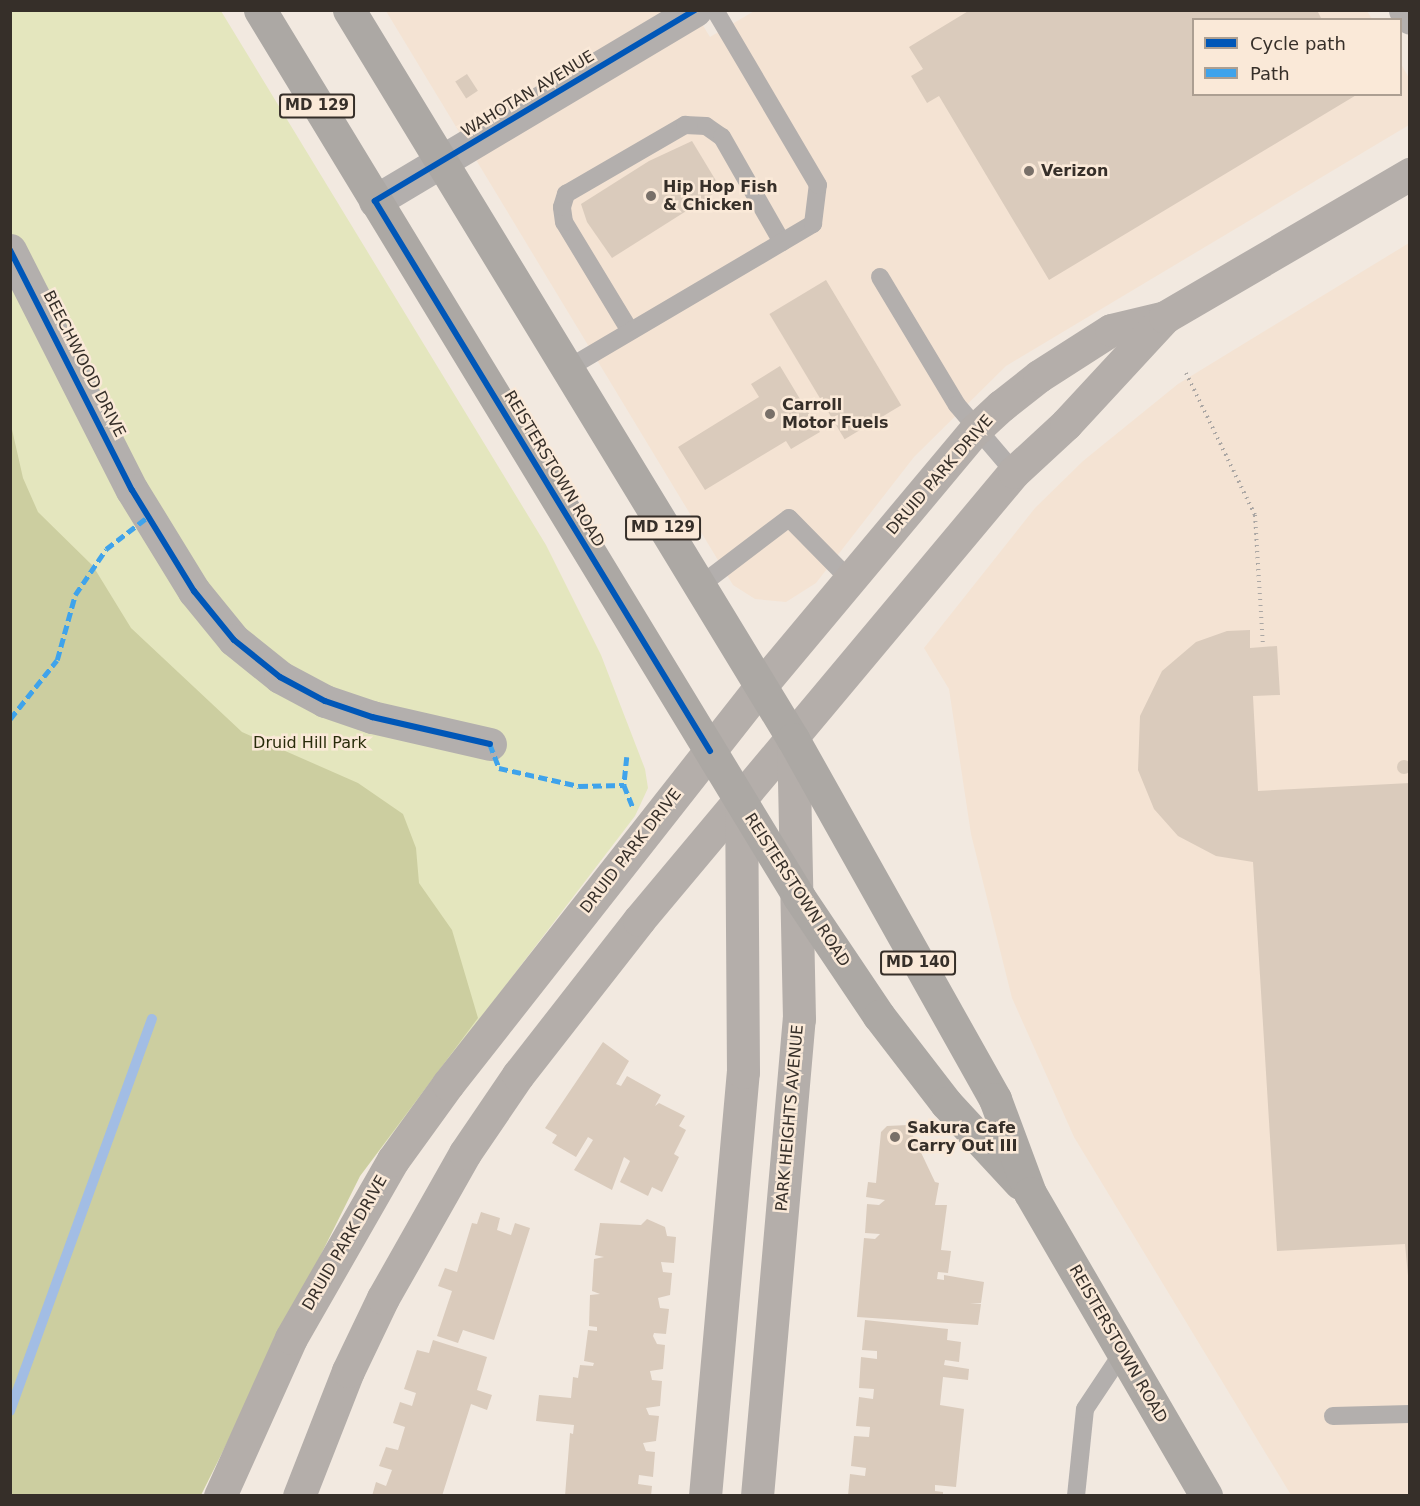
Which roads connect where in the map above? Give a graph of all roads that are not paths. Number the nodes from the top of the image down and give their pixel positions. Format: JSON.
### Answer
{"nodes":[{"id":1,"x":260,"y":10,"type":"edge"},
{"id":2,"x":349,"y":10,"type":"edge"},
{"id":3,"x":695,"y":10,"type":"edge"},
{"id":4,"x":715,"y":10,"type":"edge"},
{"id":5,"x":1405,"y":10,"type":"edge"},
{"id":6,"x":1410,"y":18,"type":"edge"},
{"id":7,"x":440,"y":162,"type":"junction"},
{"id":8,"x":1410,"y":174,"type":"edge"},
{"id":9,"x":375,"y":201,"type":"junction"},
{"id":10,"x":782,"y":242,"type":"junction"},
{"id":11,"x":10,"y":250,"type":"edge"},
{"id":12,"x":880,"y":277,"type":"dead end"},
{"id":13,"x":1165,"y":317,"type":"junction"},
{"id":14,"x":630,"y":331,"type":"junction"},
{"id":15,"x":565,"y":370,"type":"junction"},
{"id":16,"x":976,"y":429,"type":"junction"},
{"id":17,"x":1014,"y":472,"type":"junction"},
{"id":18,"x":850,"y":580,"type":"junction"},
{"id":19,"x":699,"y":586,"type":"junction"},
{"id":20,"x":760,"y":687,"type":"junction"},
{"id":21,"x":793,"y":739,"type":"junction"},
{"id":22,"x":490,"y":744,"type":"dead end"},
{"id":23,"x":710,"y":751,"type":"junction"},
{"id":24,"x":741,"y":802,"type":"junction"},
{"id":25,"x":799,"y":897,"type":"junction"},
{"id":26,"x":1030,"y":1193,"type":"junction"},
{"id":27,"x":1123,"y":1353,"type":"junction"},
{"id":28,"x":1410,"y":1414,"type":"edge"},
{"id":29,"x":1334,"y":1416,"type":"dead end"},
{"id":30,"x":220,"y":1496,"type":"edge"},
{"id":31,"x":299,"y":1496,"type":"edge"},
{"id":32,"x":705,"y":1496,"type":"edge"},
{"id":33,"x":757,"y":1496,"type":"edge"},
{"id":34,"x":1076,"y":1496,"type":"edge"},
{"id":35,"x":1206,"y":1496,"type":"edge"}],
"edges":[{"from":1,"to":9,"type":"main road","name":"REISTERSTOWN ROAD","number":"MD 129"},
{"from":2,"to":7,"type":"main road","name":"REISTERSTOWN ROAD","number":"MD 129"},
{"from":3,"to":7,"type":"street","name":"WAHOTAN AVENUE"},
{"from":4,"to":10,"type":"lane"},
{"from":5,"to":6,"type":"street"},
{"from":7,"to":9,"type":"street","name":"WAHOTAN AVENUE"},
{"from":7,"to":15,"type":"main road","name":"REISTERSTOWN ROAD","number":"MD 129"},
{"from":8,"to":13,"type":"main road","name":"DRUID PARK DRIVE"},
{"from":9,"to":23,"type":"main road","name":"REISTERSTOWN ROAD","number":"MD 129"},
{"from":10,"to":14,"type":"lane"},
{"from":10,"to":14,"type":"lane"},
{"from":11,"to":22,"type":"street","name":"BEECHWOOD DRIVE"},
{"from":12,"to":16,"type":"lane"},
{"from":13,"to":16,"type":"main road","name":"DRUID PARK DRIVE"},
{"from":13,"to":17,"type":"main road","name":"DRUID PARK DRIVE"},
{"from":14,"to":15,"type":"lane"},
{"from":15,"to":19,"type":"main road","name":"REISTERSTOWN ROAD","number":"MD 129"},
{"from":16,"to":17,"type":"lane"},
{"from":16,"to":18,"type":"main road","name":"DRUID PARK DRIVE"},
{"from":17,"to":21,"type":"main road","name":"DRUID PARK DRIVE"},
{"from":18,"to":19,"type":"lane"},
{"from":18,"to":20,"type":"main road","name":"DRUID PARK DRIVE"},
{"from":19,"to":20,"type":"main road","name":"REISTERSTOWN ROAD","number":"MD 129"},
{"from":20,"to":21,"type":"main road","name":"REISTERSTOWN ROAD","number":"MD 129"},
{"from":20,"to":23,"type":"main road","name":"DRUID PARK DRIVE"},
{"from":21,"to":24,"type":"main road","name":"DRUID PARK DRIVE"},
{"from":21,"to":25,"type":"main road","name":"PARK HEIGHTS AVENUE"},
{"from":21,"to":26,"type":"main road","name":"REISTERSTOWN ROAD","number":"MD 140"},
{"from":23,"to":24,"type":"main road","name":"REISTERSTOWN ROAD","number":"MD 129"},
{"from":23,"to":30,"type":"main road","name":"DRUID PARK DRIVE"},
{"from":24,"to":25,"type":"main road","name":"REISTERSTOWN ROAD","number":"MD 140"},
{"from":24,"to":31,"type":"main road","name":"DRUID PARK DRIVE"},
{"from":24,"to":32,"type":"main road"},
{"from":25,"to":26,"type":"main road","name":"REISTERSTOWN ROAD","number":"MD 140"},
{"from":25,"to":33,"type":"main road","name":"PARK HEIGHTS AVENUE"},
{"from":26,"to":27,"type":"main road","name":"REISTERSTOWN ROAD","number":"MD 140"},
{"from":27,"to":34,"type":"lane"},
{"from":27,"to":35,"type":"main road","name":"REISTERSTOWN ROAD","number":"MD 140"},
{"from":28,"to":29,"type":"lane"}]}
